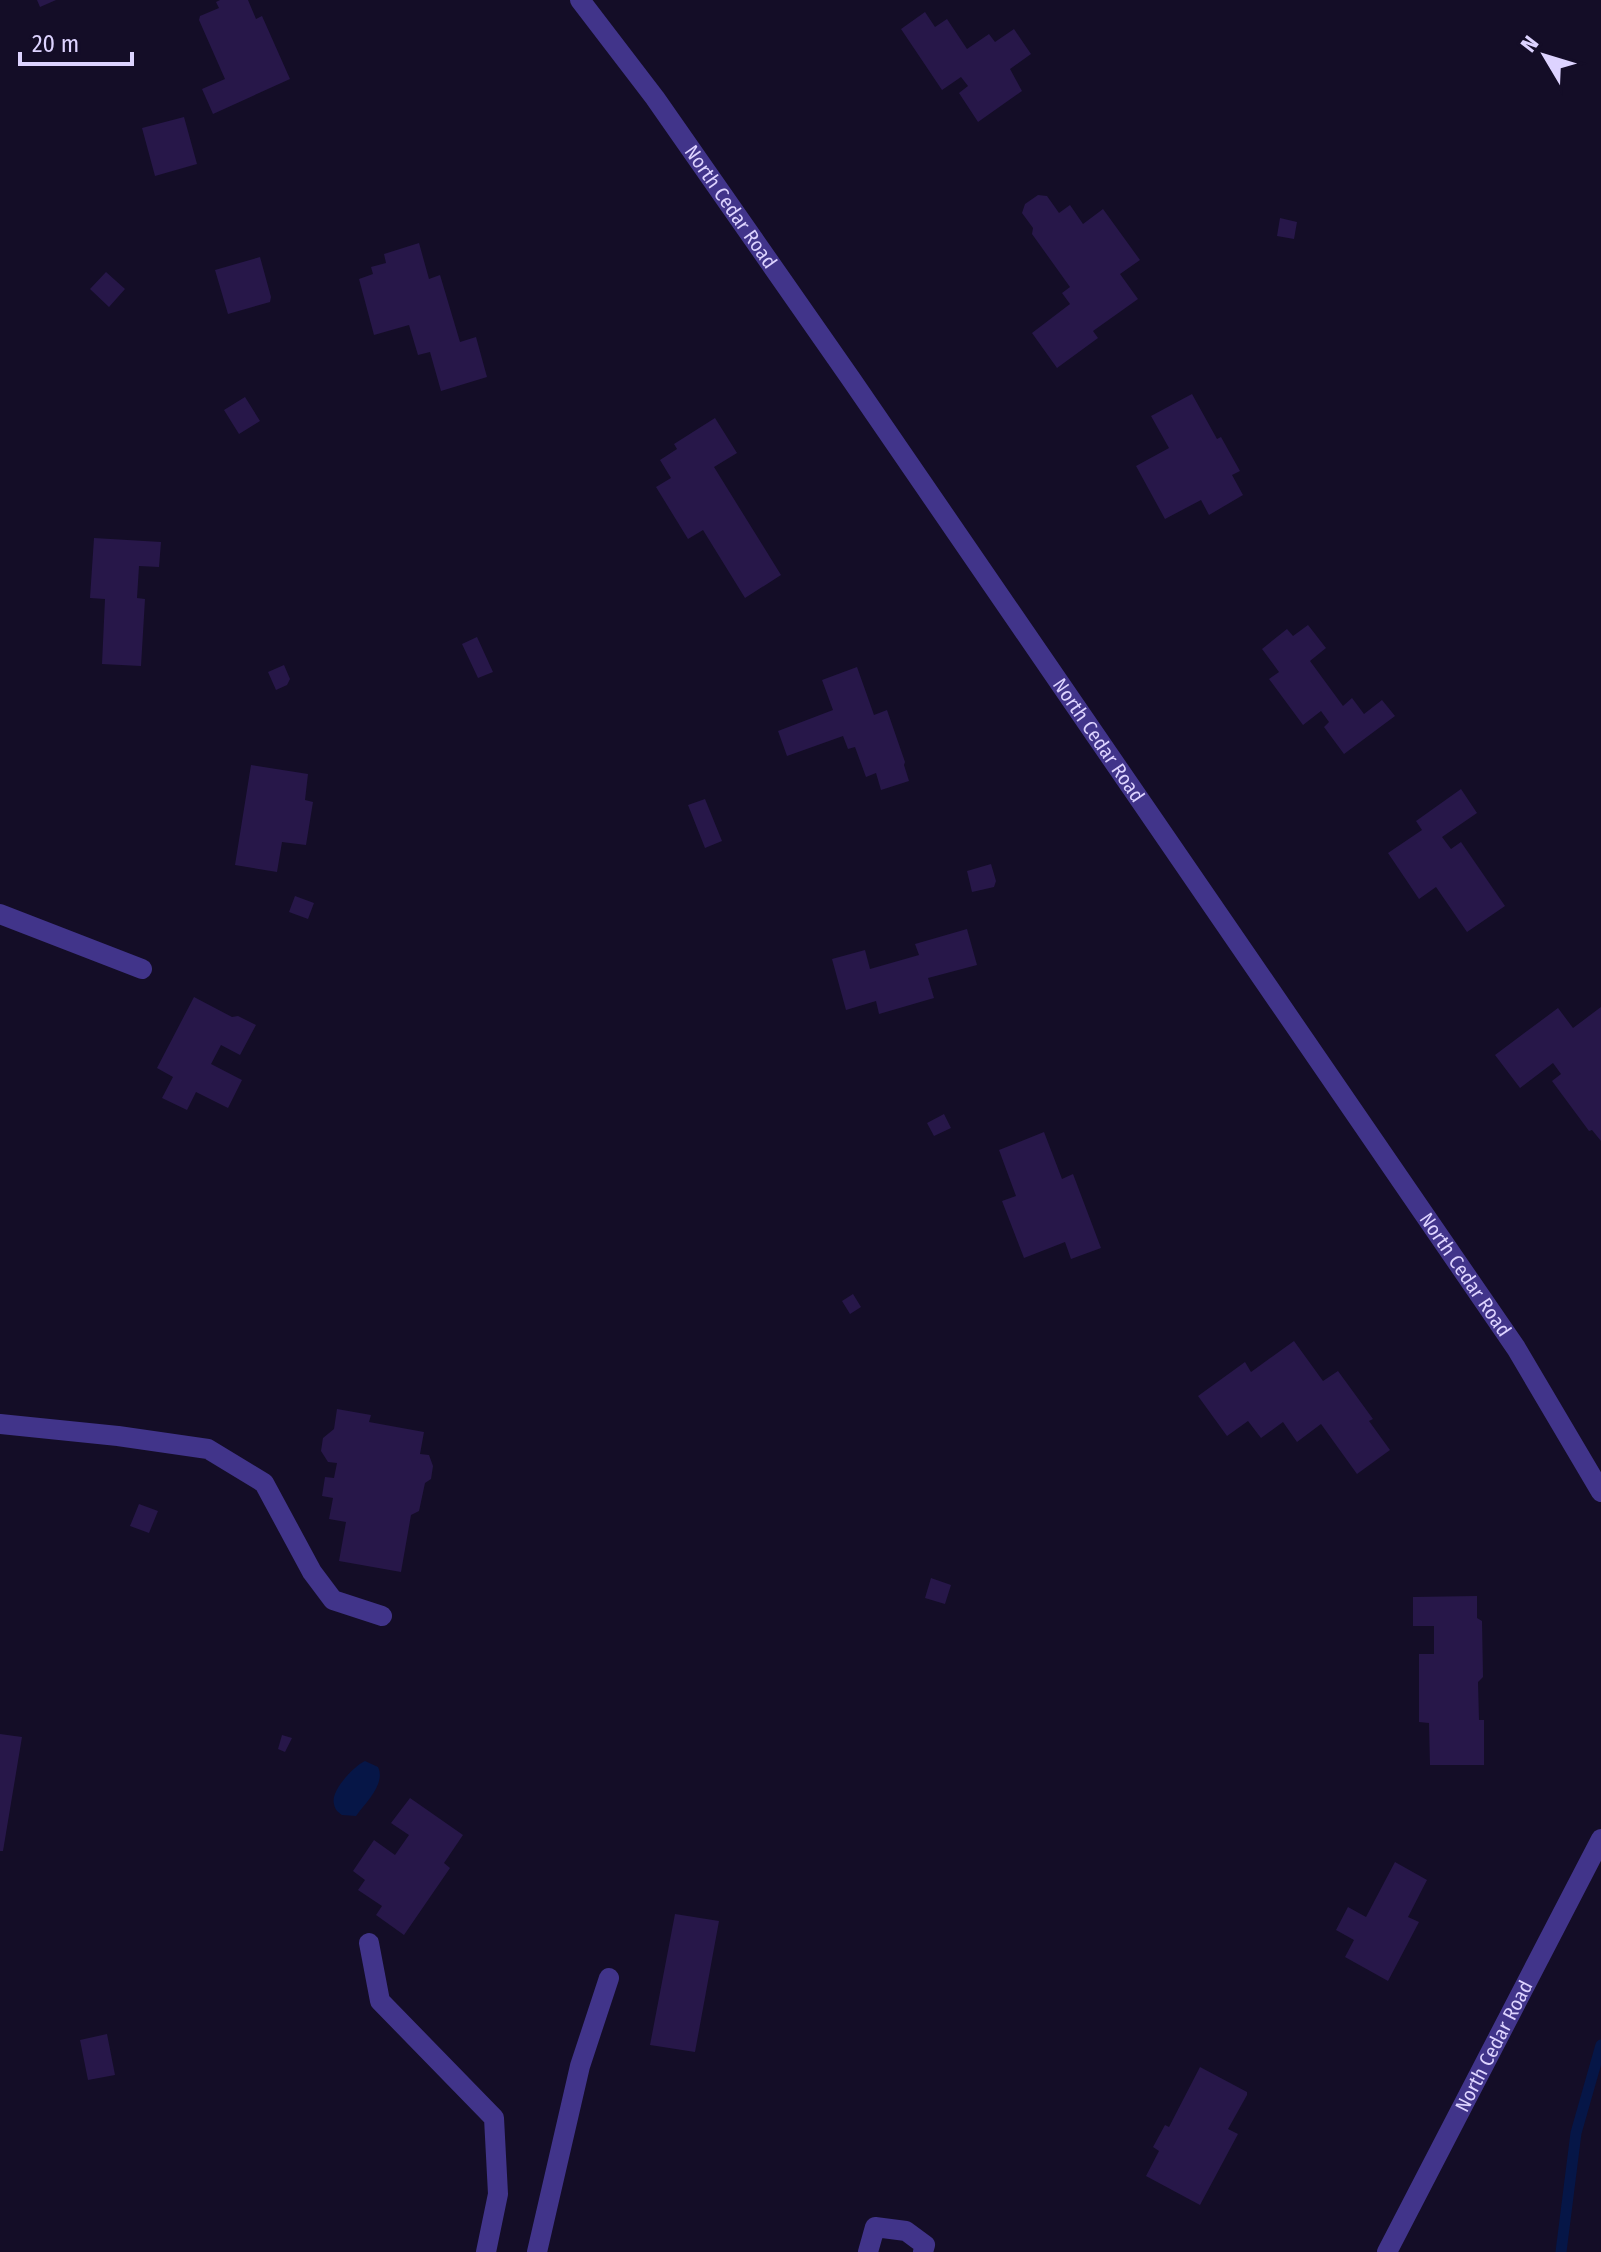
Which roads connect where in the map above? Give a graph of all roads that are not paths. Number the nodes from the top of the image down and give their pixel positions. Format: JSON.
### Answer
{"nodes":[{"id":1,"x":580,"y":0,"type":"edge"},
{"id":2,"x":0,"y":914,"type":"edge"},
{"id":3,"x":142,"y":969,"type":"dead end"},
{"id":4,"x":0,"y":1424,"type":"edge"},
{"id":5,"x":1601,"y":1492,"type":"edge"},
{"id":6,"x":382,"y":1616,"type":"dead end"},
{"id":7,"x":1601,"y":1839,"type":"edge"},
{"id":8,"x":369,"y":1943,"type":"dead end"},
{"id":9,"x":609,"y":1978,"type":"dead end"},
{"id":10,"x":486,"y":2252,"type":"edge"},
{"id":11,"x":537,"y":2252,"type":"edge"},
{"id":12,"x":868,"y":2252,"type":"edge"},
{"id":13,"x":923,"y":2252,"type":"edge"},
{"id":14,"x":1387,"y":2252,"type":"edge"}],
"edges":[{"from":1,"to":5,"type":"street","name":"North Cedar Road"},
{"from":2,"to":3,"type":"street"},
{"from":4,"to":6,"type":"street"},
{"from":7,"to":14,"type":"street","name":"North Cedar Road"},
{"from":8,"to":10,"type":"street"},
{"from":9,"to":11,"type":"street"},
{"from":12,"to":13,"type":"street"}]}
